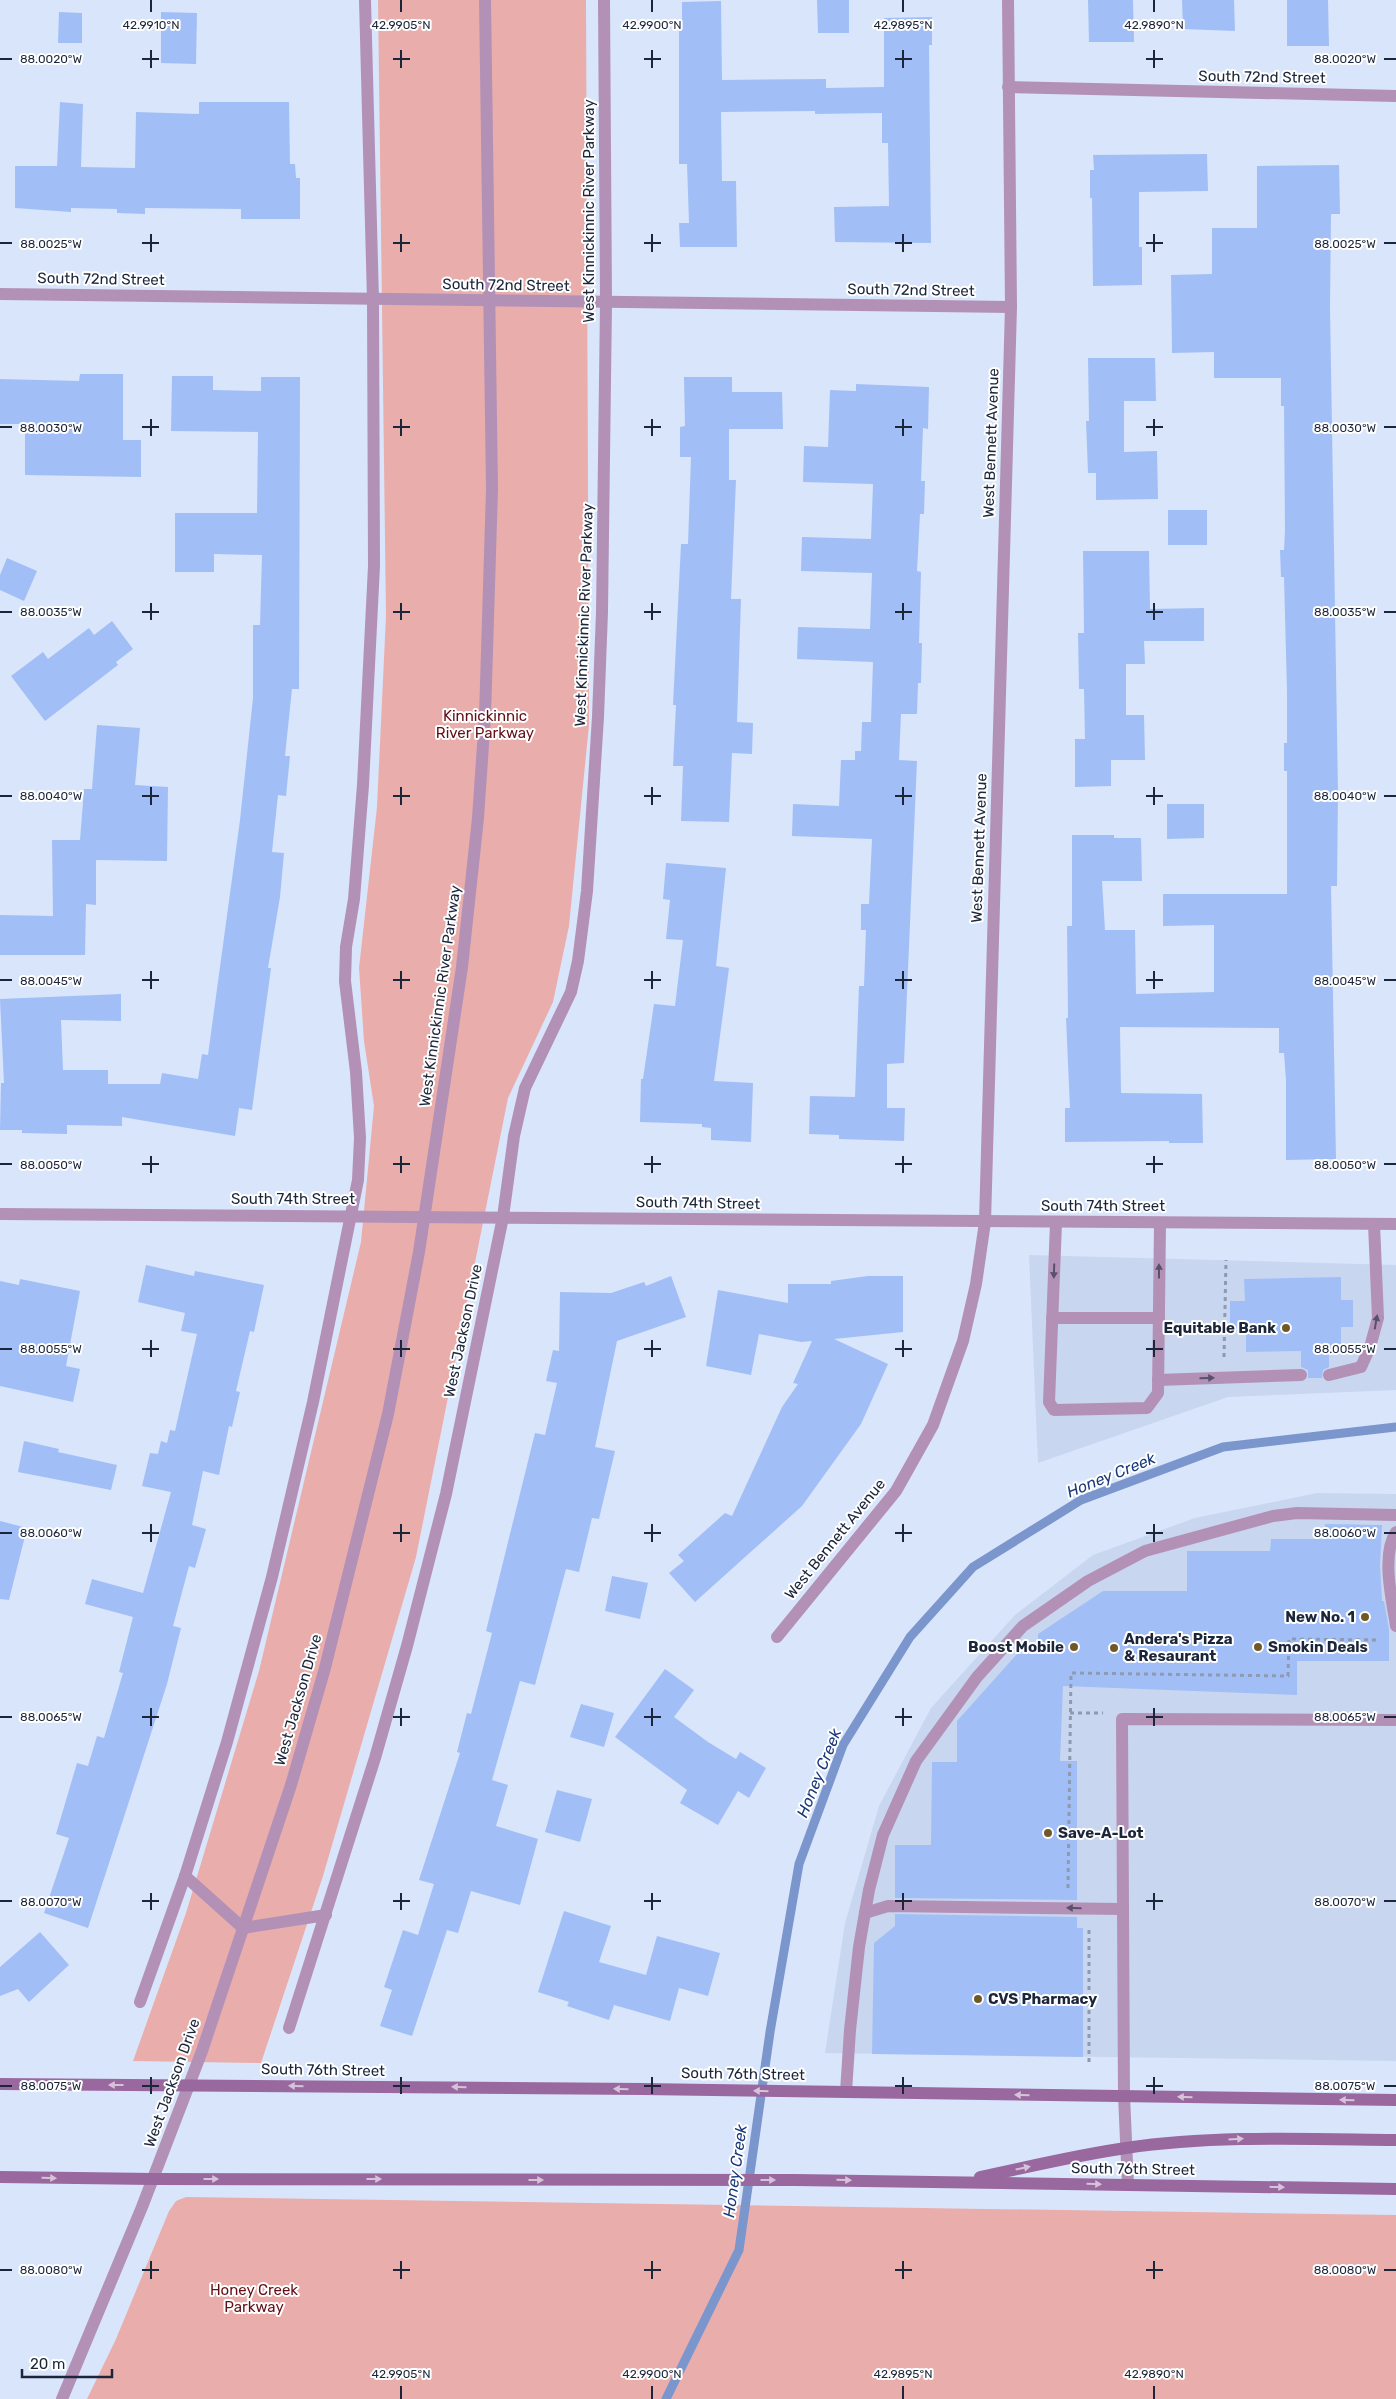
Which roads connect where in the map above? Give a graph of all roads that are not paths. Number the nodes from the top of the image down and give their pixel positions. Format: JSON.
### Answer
{"nodes":[{"id":1,"x":365,"y":0,"type":"edge"},
{"id":2,"x":485,"y":0,"type":"edge"},
{"id":3,"x":604,"y":0,"type":"edge"},
{"id":4,"x":1008,"y":0,"type":"edge"},
{"id":5,"x":1008,"y":87,"type":"junction"},
{"id":6,"x":1396,"y":96,"type":"edge"},
{"id":7,"x":0,"y":294,"type":"edge"},
{"id":8,"x":373,"y":300,"type":"junction"},
{"id":9,"x":489,"y":301,"type":"junction"},
{"id":10,"x":606,"y":302,"type":"junction"},
{"id":11,"x":1011,"y":307,"type":"junction"},
{"id":12,"x":0,"y":1214,"type":"edge"},
{"id":13,"x":350,"y":1215,"type":"junction"},
{"id":14,"x":424,"y":1216,"type":"junction"},
{"id":15,"x":503,"y":1217,"type":"junction"},
{"id":16,"x":985,"y":1222,"type":"junction"},
{"id":17,"x":1056,"y":1223,"type":"junction"},
{"id":18,"x":1160,"y":1223,"type":"junction"},
{"id":19,"x":1374,"y":1224,"type":"junction"},
{"id":20,"x":1396,"y":1224,"type":"edge"},
{"id":21,"x":1052,"y":1318,"type":"junction"},
{"id":22,"x":1159,"y":1318,"type":"junction"},
{"id":23,"x":1301,"y":1375,"type":"dead end"},
{"id":24,"x":1329,"y":1375,"type":"dead end"},
{"id":25,"x":1158,"y":1380,"type":"junction"},
{"id":26,"x":1396,"y":1515,"type":"edge"},
{"id":27,"x":1396,"y":1532,"type":"edge"},
{"id":28,"x":1396,"y":1626,"type":"edge"},
{"id":29,"x":777,"y":1637,"type":"dead end"},
{"id":30,"x":1396,"y":1720,"type":"edge"},
{"id":31,"x":185,"y":1876,"type":"junction"},
{"id":32,"x":1123,"y":1909,"type":"junction"},
{"id":33,"x":865,"y":1913,"type":"junction"},
{"id":34,"x":326,"y":1915,"type":"junction"},
{"id":35,"x":243,"y":1928,"type":"junction"},
{"id":36,"x":140,"y":2002,"type":"dead end"},
{"id":37,"x":289,"y":2028,"type":"dead end"},
{"id":38,"x":0,"y":2084,"type":"edge"},
{"id":39,"x":190,"y":2085,"type":"junction"},
{"id":40,"x":846,"y":2092,"type":"junction"},
{"id":41,"x":1124,"y":2096,"type":"junction"},
{"id":42,"x":1396,"y":2100,"type":"edge"},
{"id":43,"x":1396,"y":2140,"type":"edge"},
{"id":44,"x":1127,"y":2148,"type":"junction"},
{"id":45,"x":0,"y":2177,"type":"edge"},
{"id":46,"x":153,"y":2179,"type":"junction"},
{"id":47,"x":958,"y":2182,"type":"junction"},
{"id":48,"x":1128,"y":2185,"type":"junction"},
{"id":49,"x":1396,"y":2189,"type":"edge"},
{"id":50,"x":62,"y":2399,"type":"edge"}],
"edges":[{"from":1,"to":8,"type":"street"},
{"from":2,"to":9,"type":"street","name":"West Kinnickinnic River Parkway"},
{"from":3,"to":10,"type":"street","name":"West Kinnickinnic River Parkway"},
{"from":4,"to":5,"type":"street","name":"West Bennett Avenue"},
{"from":5,"to":6,"type":"street","name":"South 72nd Street"},
{"from":5,"to":11,"type":"street","name":"West Bennett Avenue"},
{"from":7,"to":8,"type":"street","name":"South 72nd Street"},
{"from":8,"to":9,"type":"street","name":"South 72nd Street"},
{"from":8,"to":13,"type":"street"},
{"from":9,"to":10,"type":"street","name":"South 72nd Street"},
{"from":9,"to":14,"type":"street","name":"West Kinnickinnic River Parkway"},
{"from":10,"to":11,"type":"street","name":"South 72nd Street"},
{"from":10,"to":15,"type":"street","name":"West Kinnickinnic River Parkway"},
{"from":11,"to":16,"type":"street","name":"West Bennett Avenue"},
{"from":12,"to":13,"type":"street","name":"South 74th Street"},
{"from":13,"to":14,"type":"street","name":"South 74th Street"},
{"from":13,"to":31,"type":"street"},
{"from":14,"to":15,"type":"street","name":"South 74th Street"},
{"from":14,"to":35,"type":"street","name":"West Jackson Drive"},
{"from":15,"to":16,"type":"street","name":"South 74th Street"},
{"from":15,"to":34,"type":"street","name":"West Jackson Drive"},
{"from":16,"to":17,"type":"street","name":"South 74th Street"},
{"from":16,"to":29,"type":"street","name":"West Bennett Avenue"},
{"from":17,"to":18,"type":"street","name":"South 74th Street"},
{"from":17,"to":21,"type":"street","one_way":true},
{"from":18,"to":19,"type":"street","name":"South 74th Street"},
{"from":22,"to":18,"type":"street","one_way":true},
{"from":19,"to":20,"type":"street","name":"South 74th Street"},
{"from":24,"to":19,"type":"street","one_way":true},
{"from":21,"to":22,"type":"street"},
{"from":21,"to":25,"type":"street"},
{"from":22,"to":25,"type":"street"},
{"from":25,"to":23,"type":"street","one_way":true},
{"from":26,"to":33,"type":"street"},
{"from":27,"to":28,"type":"street"},
{"from":30,"to":32,"type":"street"},
{"from":31,"to":35,"type":"street"},
{"from":31,"to":36,"type":"street"},
{"from":32,"to":33,"type":"street","one_way":true},
{"from":32,"to":41,"type":"street"},
{"from":33,"to":40,"type":"street"},
{"from":34,"to":35,"type":"street"},
{"from":34,"to":37,"type":"street","name":"West Jackson Drive"},
{"from":35,"to":39,"type":"street","name":"West Jackson Drive"},
{"from":39,"to":38,"type":"main road","name":"South 76th Street","one_way":true},
{"from":40,"to":39,"type":"main road","name":"South 76th Street","one_way":true},
{"from":39,"to":46,"type":"street","name":"West Jackson Drive"},
{"from":41,"to":40,"type":"main road","name":"South 76th Street","one_way":true},
{"from":42,"to":41,"type":"main road","name":"South 76th Street","one_way":true},
{"from":41,"to":44,"type":"street"},
{"from":44,"to":43,"type":"main road","one_way":true},
{"from":47,"to":44,"type":"main road","one_way":true},
{"from":44,"to":48,"type":"street"},
{"from":45,"to":46,"type":"main road","name":"South 76th Street","one_way":true},
{"from":46,"to":47,"type":"main road","name":"South 76th Street","one_way":true},
{"from":46,"to":50,"type":"street","name":"West Jackson Drive"},
{"from":47,"to":48,"type":"main road","name":"South 76th Street","one_way":true},
{"from":48,"to":49,"type":"main road","name":"South 76th Street","one_way":true}]}
